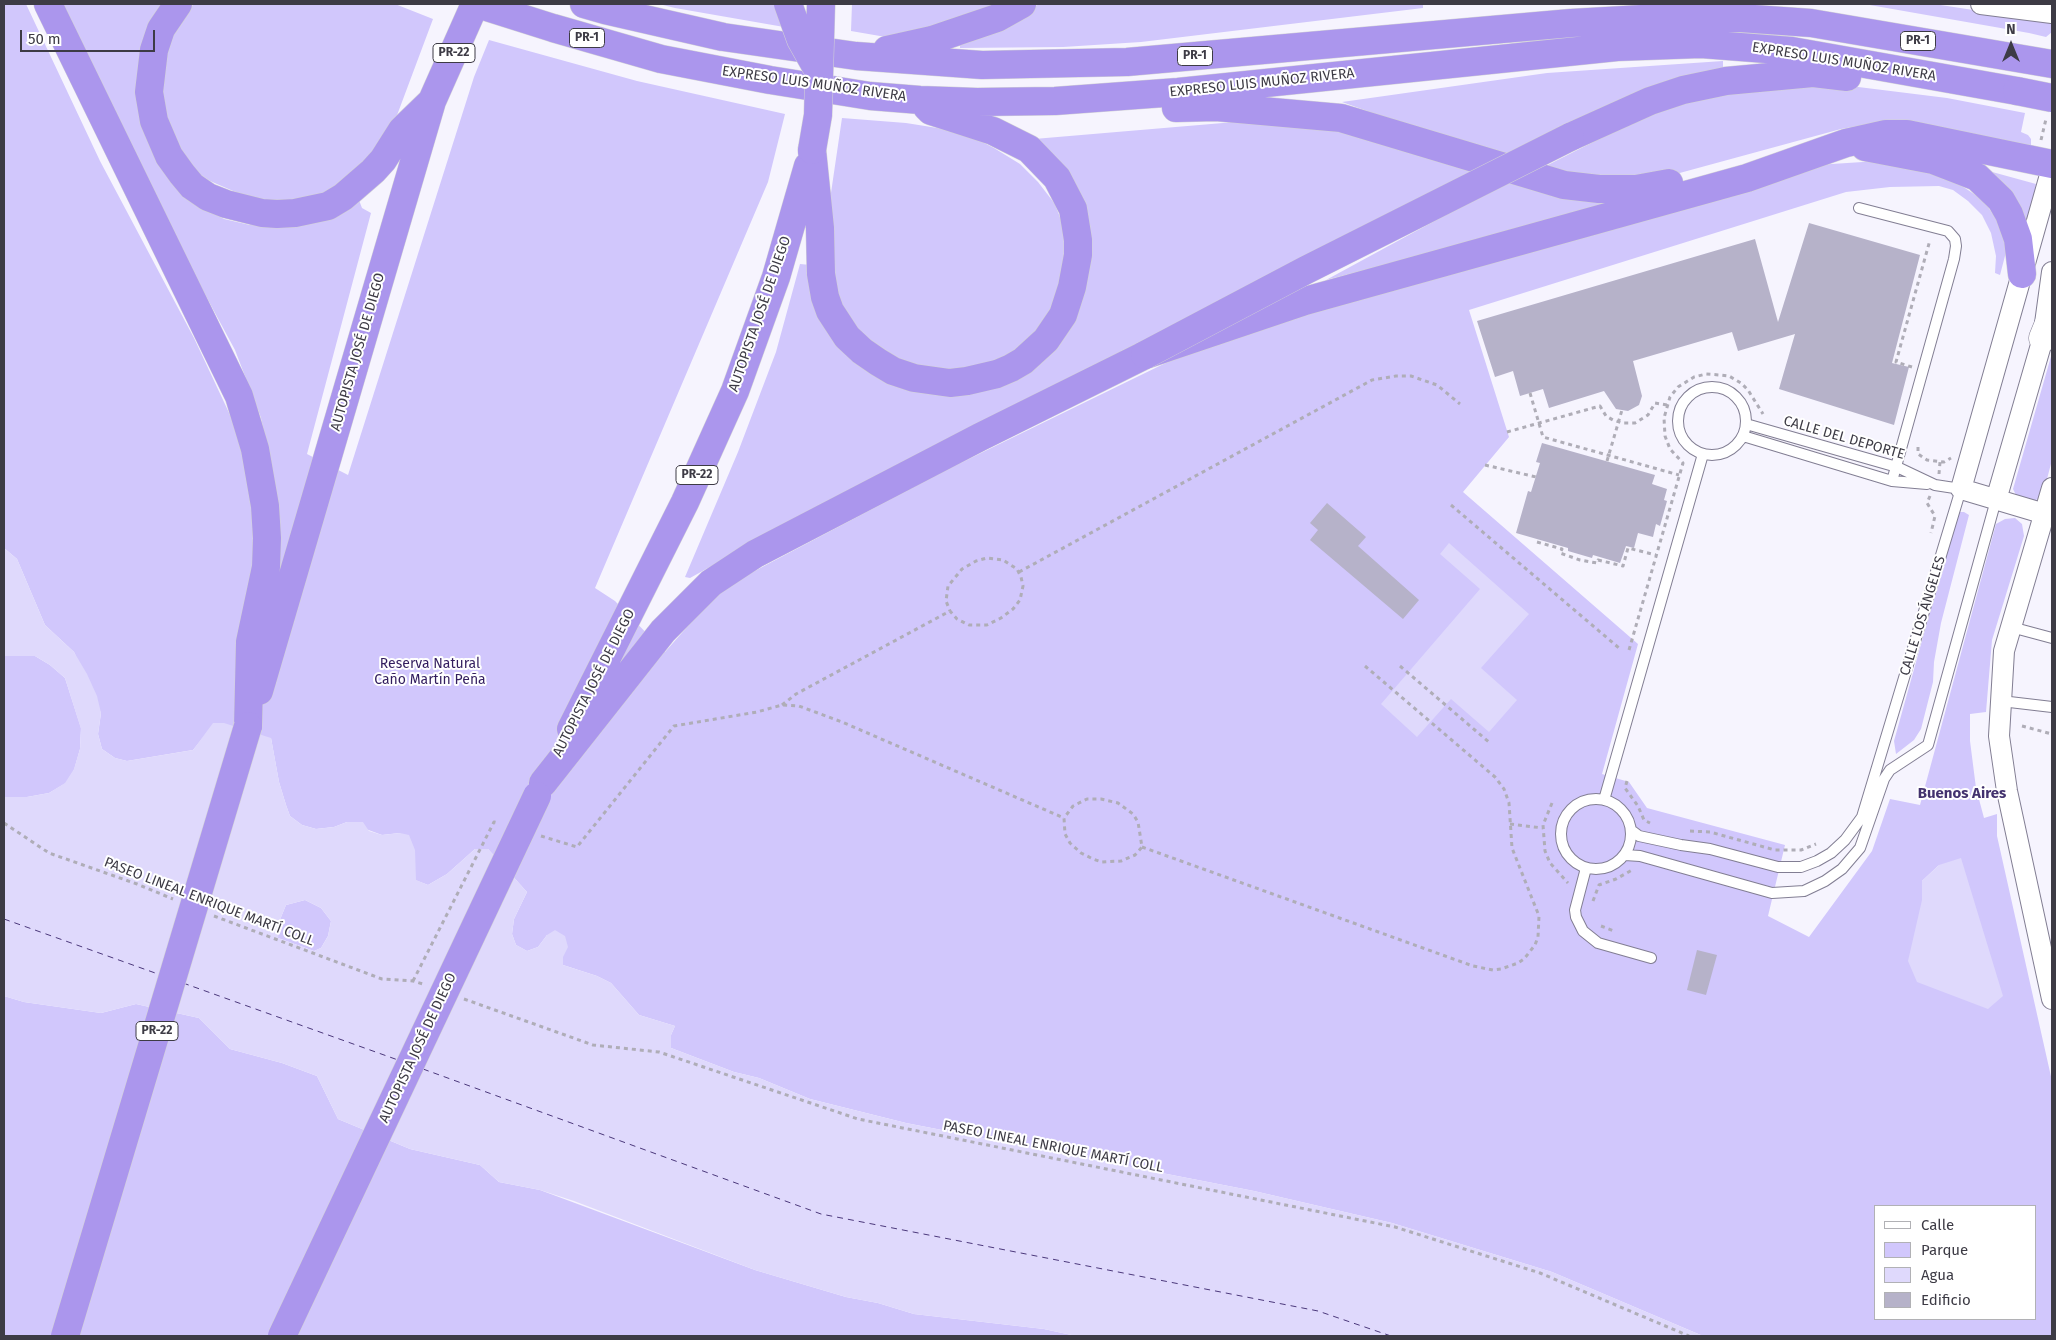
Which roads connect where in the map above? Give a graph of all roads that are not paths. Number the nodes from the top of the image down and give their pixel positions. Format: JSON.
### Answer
{"nodes":[{"id":1,"x":48,"y":4,"type":"edge"},
{"id":2,"x":178,"y":4,"type":"edge"},
{"id":3,"x":476,"y":4,"type":"edge"},
{"id":4,"x":584,"y":4,"type":"edge"},
{"id":5,"x":788,"y":4,"type":"edge"},
{"id":6,"x":821,"y":4,"type":"edge"},
{"id":7,"x":1022,"y":4,"type":"edge"},
{"id":8,"x":1728,"y":4,"type":"edge"},
{"id":9,"x":1981,"y":4,"type":"edge"},
{"id":10,"x":2052,"y":13,"type":"edge"},
{"id":11,"x":1811,"y":23,"type":"junction"},
{"id":12,"x":856,"y":56,"type":"junction"},
{"id":13,"x":2052,"y":64,"type":"edge"},
{"id":14,"x":1906,"y":70,"type":"junction"},
{"id":15,"x":819,"y":72,"type":"junction"},
{"id":16,"x":2052,"y":98,"type":"edge"},
{"id":17,"x":920,"y":100,"type":"junction"},
{"id":18,"x":432,"y":101,"type":"junction"},
{"id":19,"x":1056,"y":101,"type":"junction"},
{"id":20,"x":1846,"y":143,"type":"junction"},
{"id":21,"x":812,"y":150,"type":"junction"},
{"id":22,"x":2052,"y":164,"type":"edge"},
{"id":23,"x":2052,"y":168,"type":"edge"},
{"id":24,"x":1859,"y":208,"type":"dead end"},
{"id":25,"x":2052,"y":272,"type":"edge"},
{"id":26,"x":2022,"y":274,"type":"junction"},
{"id":27,"x":2048,"y":327,"type":"edge"},
{"id":28,"x":1145,"y":355,"type":"junction"},
{"id":29,"x":1746,"y":424,"type":"junction"},
{"id":30,"x":1742,"y":436,"type":"junction"},
{"id":31,"x":1833,"y":448,"type":"junction"},
{"id":32,"x":1703,"y":454,"type":"junction"},
{"id":33,"x":1829,"y":463,"type":"junction"},
{"id":34,"x":1897,"y":467,"type":"junction"},
{"id":35,"x":1892,"y":481,"type":"junction"},
{"id":36,"x":1935,"y":485,"type":"junction"},
{"id":37,"x":2052,"y":488,"type":"edge"},
{"id":38,"x":1961,"y":489,"type":"junction"},
{"id":39,"x":1996,"y":500,"type":"junction"},
{"id":40,"x":2045,"y":514,"type":"junction"},
{"id":41,"x":2011,"y":627,"type":"junction"},
{"id":42,"x":2052,"y":638,"type":"edge"},
{"id":43,"x":2001,"y":701,"type":"junction"},
{"id":44,"x":2052,"y":707,"type":"edge"},
{"id":45,"x":248,"y":726,"type":"junction"},
{"id":46,"x":540,"y":790,"type":"junction"},
{"id":47,"x":1604,"y":800,"type":"junction"},
{"id":48,"x":1631,"y":830,"type":"junction"},
{"id":49,"x":1625,"y":855,"type":"junction"},
{"id":50,"x":1586,"y":868,"type":"junction"},
{"id":51,"x":1651,"y":958,"type":"dead end"},
{"id":52,"x":2052,"y":999,"type":"edge"},
{"id":53,"x":65,"y":1336,"type":"edge"},
{"id":54,"x":282,"y":1336,"type":"edge"}],
"edges":[{"from":1,"to":45,"type":"highway"},
{"from":2,"to":18,"type":"highway"},
{"from":3,"to":17,"type":"highway","name":"EXPRESO LUIS MUÑOZ RIVERA","number":"PR-1"},
{"from":3,"to":18,"type":"highway","name":"AUTOPISTA JOSÉ DE DIEGO","number":"PR-22"},
{"from":4,"to":12,"type":"highway","name":"EXPRESO LUIS MUÑOZ RIVERA","number":"PR-1"},
{"from":5,"to":15,"type":"highway","bridge":true},
{"from":6,"to":15,"type":"highway","name":"AUTOPISTA JOSÉ DE DIEGO","number":"PR-22","bridge":true},
{"from":7,"to":12,"type":"highway"},
{"from":8,"to":11,"type":"highway"},
{"from":9,"to":10,"type":"street"},
{"from":11,"to":12,"type":"highway","name":"EXPRESO LUIS MUÑOZ RIVERA","number":"PR-1"},
{"from":11,"to":13,"type":"highway","name":"EXPRESO LUIS MUÑOZ RIVERA","number":"PR-1"},
{"from":14,"to":16,"type":"highway","name":"EXPRESO LUIS MUÑOZ RIVERA","number":"PR-1","bridge":true},
{"from":14,"to":19,"type":"highway","name":"EXPRESO LUIS MUÑOZ RIVERA","number":"PR-1"},
{"from":14,"to":28,"type":"highway","bridge":true},
{"from":15,"to":21,"type":"highway","name":"AUTOPISTA JOSÉ DE DIEGO","number":"PR-22","bridge":true},
{"from":17,"to":19,"type":"highway","name":"EXPRESO LUIS MUÑOZ RIVERA","number":"PR-1"},
{"from":17,"to":21,"type":"highway"},
{"from":18,"to":45,"type":"highway","name":"AUTOPISTA JOSÉ DE DIEGO","number":"PR-22"},
{"from":19,"to":20,"type":"highway"},
{"from":20,"to":22,"type":"highway"},
{"from":20,"to":26,"type":"highway"},
{"from":20,"to":28,"type":"highway","bridge":true},
{"from":21,"to":46,"type":"highway","name":"AUTOPISTA JOSÉ DE DIEGO","number":"PR-22"},
{"from":23,"to":26,"type":"street","name":"CALLE LOS ÁNGELES"},
{"from":24,"to":34,"type":"lane"},
{"from":25,"to":27,"type":"street"},
{"from":26,"to":38,"type":"street","name":"CALLE LOS ÁNGELES"},
{"from":27,"to":39,"type":"street"},
{"from":28,"to":46,"type":"highway"},
{"from":29,"to":30,"type":"lane"},
{"from":29,"to":31,"type":"lane","name":"CALLE DEL DEPORTE"},
{"from":29,"to":32,"type":"lane"},
{"from":30,"to":32,"type":"lane"},
{"from":30,"to":33,"type":"lane"},
{"from":31,"to":33,"type":"lane"},
{"from":31,"to":34,"type":"lane","name":"CALLE DEL DEPORTE"},
{"from":32,"to":47,"type":"lane"},
{"from":33,"to":35,"type":"lane"},
{"from":34,"to":35,"type":"lane"},
{"from":34,"to":36,"type":"lane","name":"CALLE DEL DEPORTE"},
{"from":35,"to":36,"type":"lane"},
{"from":36,"to":38,"type":"lane","name":"CALLE DEL DEPORTE"},
{"from":37,"to":40,"type":"street"},
{"from":38,"to":39,"type":"street"},
{"from":38,"to":48,"type":"lane","name":"CALLE LOS ÁNGELES"},
{"from":39,"to":40,"type":"street"},
{"from":39,"to":49,"type":"lane"},
{"from":40,"to":41,"type":"street"},
{"from":41,"to":42,"type":"lane"},
{"from":41,"to":43,"type":"street"},
{"from":43,"to":44,"type":"lane"},
{"from":43,"to":52,"type":"street"},
{"from":45,"to":53,"type":"highway","name":"AUTOPISTA JOSÉ DE DIEGO","number":"PR-22","bridge":true},
{"from":46,"to":54,"type":"highway","name":"AUTOPISTA JOSÉ DE DIEGO","number":"PR-22","bridge":true},
{"from":47,"to":48,"type":"lane"},
{"from":47,"to":50,"type":"lane"},
{"from":48,"to":49,"type":"lane"},
{"from":49,"to":50,"type":"lane"},
{"from":50,"to":51,"type":"lane"}]}
